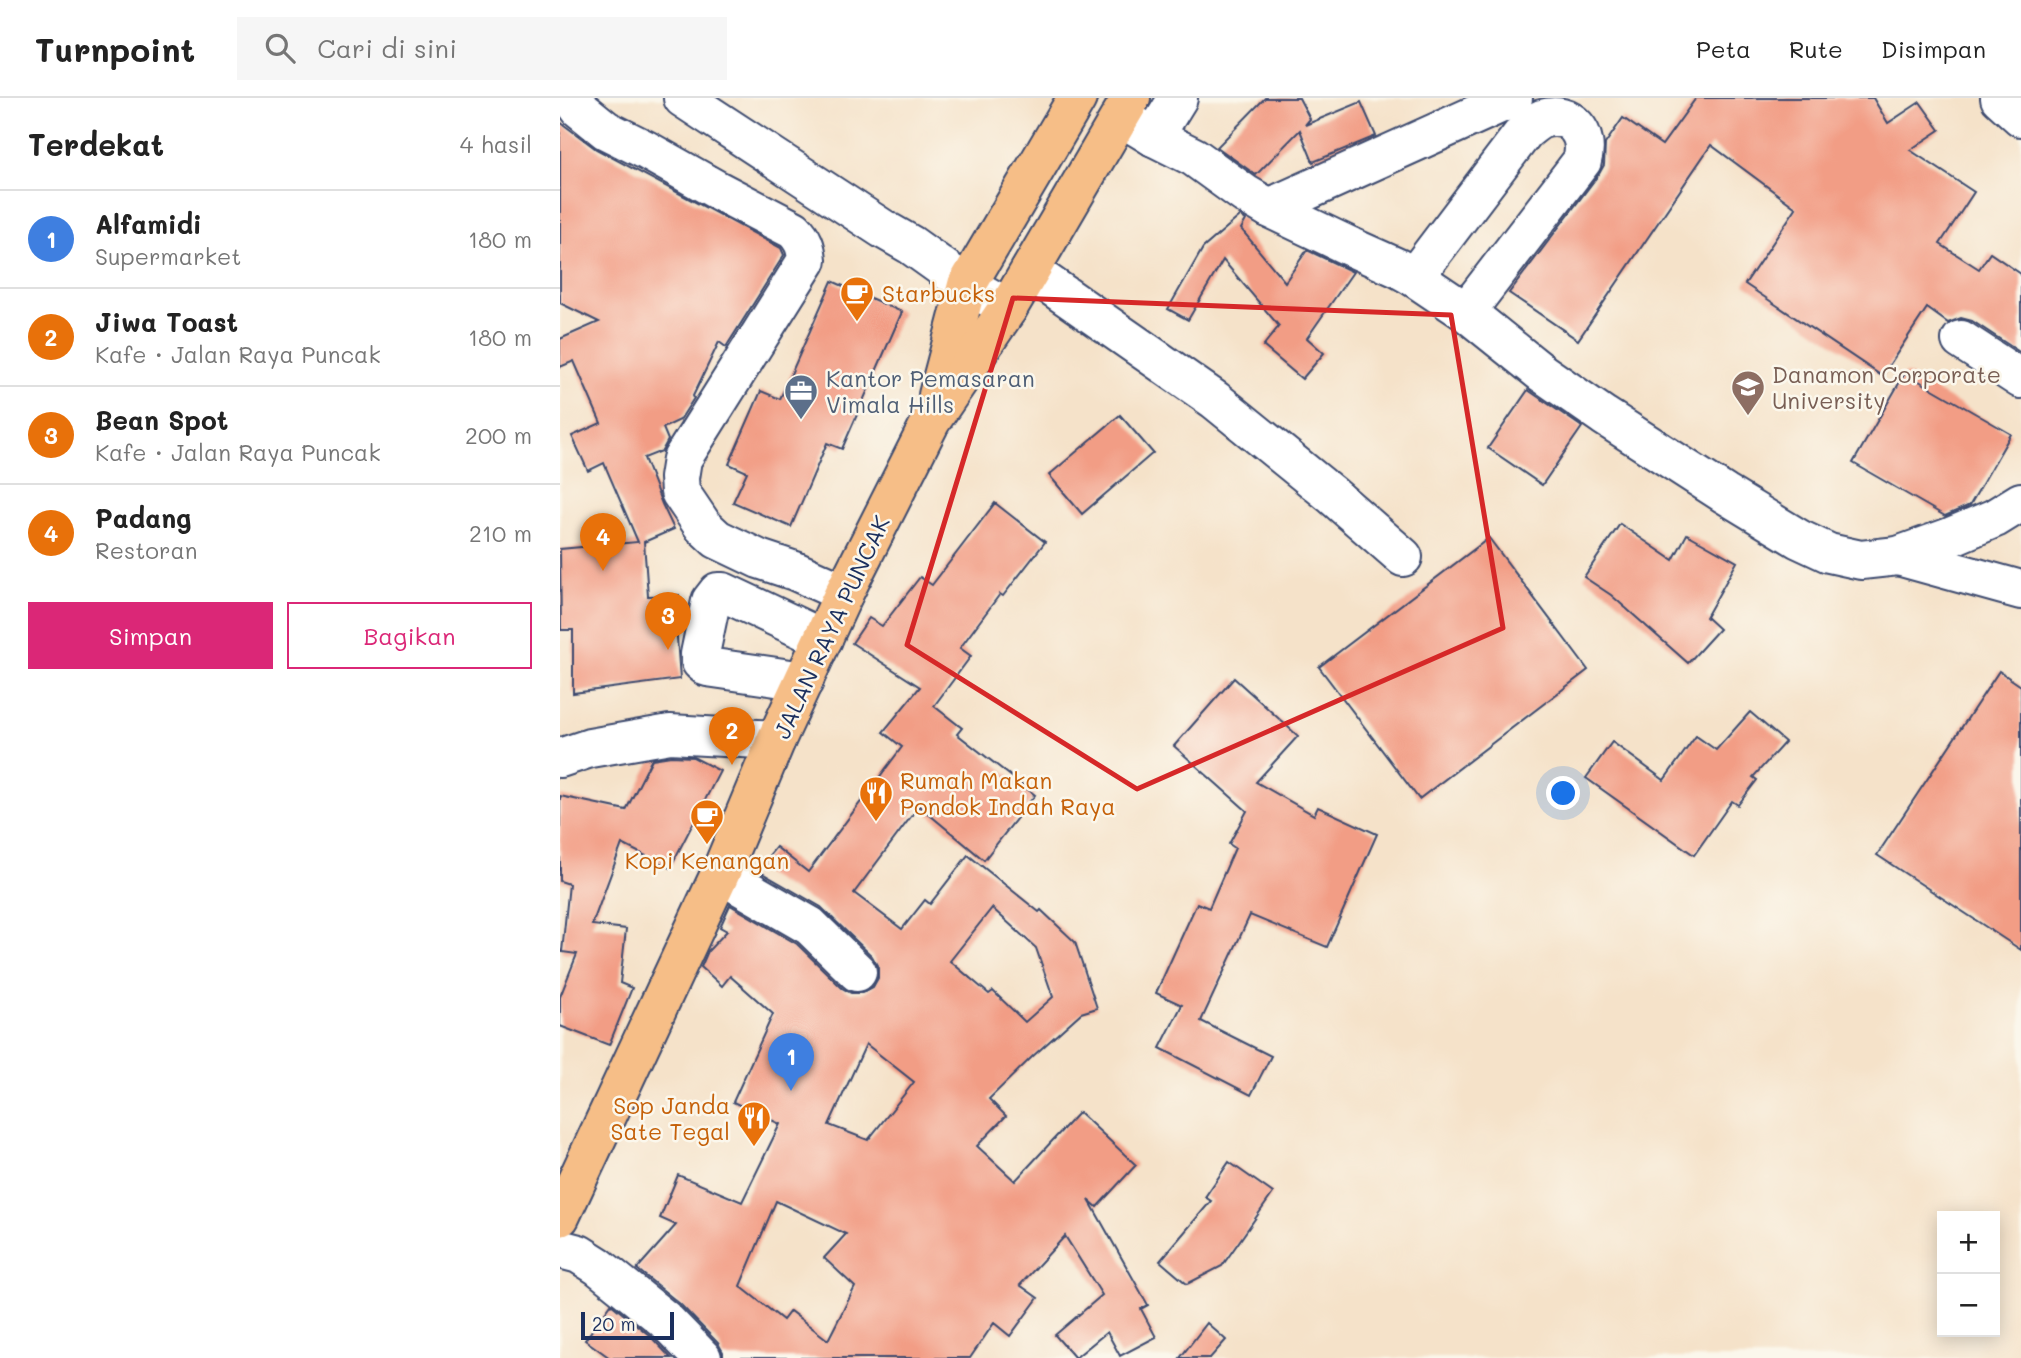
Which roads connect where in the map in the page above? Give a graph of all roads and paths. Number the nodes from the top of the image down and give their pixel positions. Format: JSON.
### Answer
{"nodes":[{"id":1,"x":572,"y":98,"type":"edge"},
{"id":2,"x":683,"y":98,"type":"edge"},
{"id":3,"x":1178,"y":98,"type":"edge"},
{"id":4,"x":1513,"y":98,"type":"edge"},
{"id":5,"x":2000,"y":98,"type":"edge"},
{"id":6,"x":1072,"y":102,"type":"edge"},
{"id":7,"x":1126,"y":108,"type":"edge"},
{"id":8,"x":2021,"y":117,"type":"edge"},
{"id":9,"x":1154,"y":137,"type":"junction"},
{"id":10,"x":1269,"y":208,"type":"junction"},
{"id":11,"x":1030,"y":271,"type":"junction"},
{"id":12,"x":1414,"y":277,"type":"junction"},
{"id":13,"x":967,"y":285,"type":"junction"},
{"id":14,"x":1008,"y":308,"type":"junction"},
{"id":15,"x":1466,"y":312,"type":"junction"},
{"id":16,"x":1961,"y":340,"type":"dead end"},
{"id":17,"x":2021,"y":379,"type":"edge"},
{"id":18,"x":931,"y":421,"type":"junction"},
{"id":19,"x":2021,"y":502,"type":"edge"},
{"id":20,"x":1898,"y":556,"type":"junction"},
{"id":21,"x":1403,"y":557,"type":"dead end"},
{"id":22,"x":2021,"y":590,"type":"edge"},
{"id":23,"x":844,"y":593,"type":"junction"},
{"id":24,"x":823,"y":639,"type":"junction"},
{"id":25,"x":804,"y":681,"type":"junction"},
{"id":26,"x":776,"y":740,"type":"junction"},
{"id":27,"x":560,"y":758,"type":"edge"},
{"id":28,"x":720,"y":874,"type":"junction"},
{"id":29,"x":857,"y":972,"type":"dead end"},
{"id":30,"x":560,"y":1217,"type":"edge"},
{"id":31,"x":560,"y":1249,"type":"edge"},
{"id":32,"x":702,"y":1358,"type":"edge"}],
"edges":[{"from":1,"to":23,"type":"street"},
{"from":2,"to":13,"type":"street"},
{"from":3,"to":9,"type":"street"},
{"from":4,"to":10,"type":"street"},
{"from":5,"to":8,"type":"street"},
{"from":6,"to":13,"type":"highway","name":"JALAN RAYA PUNCAK"},
{"from":7,"to":9,"type":"street"},
{"from":7,"to":11,"type":"highway","name":"JALAN RAYA PUNCAK"},
{"from":9,"to":10,"type":"street"},
{"from":10,"to":12,"type":"street"},
{"from":11,"to":14,"type":"highway","name":"JALAN RAYA PUNCAK"},
{"from":11,"to":21,"type":"street"},
{"from":12,"to":15,"type":"street"},
{"from":12,"to":15,"type":"street"},
{"from":13,"to":14,"type":"street"},
{"from":13,"to":18,"type":"highway","name":"JALAN RAYA PUNCAK"},
{"from":14,"to":18,"type":"highway","name":"JALAN RAYA PUNCAK"},
{"from":15,"to":20,"type":"street"},
{"from":16,"to":17,"type":"street"},
{"from":18,"to":23,"type":"highway","name":"JALAN RAYA PUNCAK"},
{"from":19,"to":20,"type":"street"},
{"from":20,"to":22,"type":"street"},
{"from":23,"to":24,"type":"highway","name":"JALAN RAYA PUNCAK"},
{"from":24,"to":25,"type":"highway","name":"JALAN RAYA PUNCAK"},
{"from":24,"to":25,"type":"street"},
{"from":25,"to":26,"type":"highway","name":"JALAN RAYA PUNCAK"},
{"from":26,"to":27,"type":"street"},
{"from":26,"to":28,"type":"highway","name":"JALAN RAYA PUNCAK"},
{"from":28,"to":29,"type":"street"},
{"from":28,"to":30,"type":"highway","name":"JALAN RAYA PUNCAK"},
{"from":31,"to":32,"type":"street"}]}
